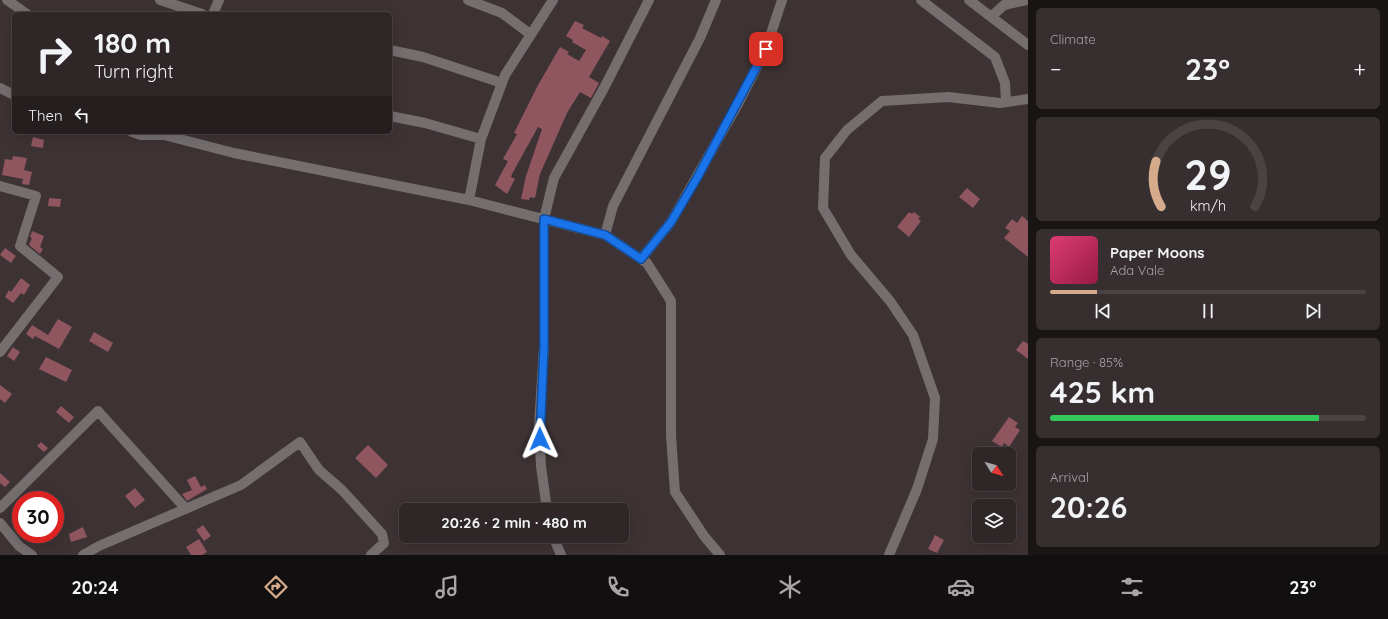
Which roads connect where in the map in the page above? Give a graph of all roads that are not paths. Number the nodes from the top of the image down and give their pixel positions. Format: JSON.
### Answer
{"nodes":[{"id":1,"x":7,"y":0,"type":"edge"},
{"id":2,"x":160,"y":0,"type":"edge"},
{"id":3,"x":219,"y":0,"type":"edge"},
{"id":4,"x":468,"y":0,"type":"edge"},
{"id":5,"x":553,"y":0,"type":"edge"},
{"id":6,"x":649,"y":0,"type":"edge"},
{"id":7,"x":716,"y":0,"type":"edge"},
{"id":8,"x":782,"y":0,"type":"edge"},
{"id":9,"x":921,"y":0,"type":"edge"},
{"id":10,"x":968,"y":0,"type":"edge"},
{"id":11,"x":1026,"y":0,"type":"edge"},
{"id":12,"x":24,"y":12,"type":"edge"},
{"id":13,"x":196,"y":12,"type":"edge"},
{"id":14,"x":214,"y":12,"type":"edge"},
{"id":15,"x":992,"y":16,"type":"junction"},
{"id":16,"x":530,"y":34,"type":"junction"},
{"id":17,"x":1028,"y":45,"type":"edge"},
{"id":18,"x":392,"y":50,"type":"edge"},
{"id":19,"x":502,"y":83,"type":"junction"},
{"id":20,"x":0,"y":88,"type":"edge"},
{"id":21,"x":12,"y":95,"type":"edge"},
{"id":22,"x":1028,"y":99,"type":"edge"},
{"id":23,"x":1006,"y":102,"type":"junction"},
{"id":24,"x":392,"y":116,"type":"edge"},
{"id":25,"x":168,"y":134,"type":"edge"},
{"id":26,"x":481,"y":139,"type":"junction"},
{"id":27,"x":0,"y":186,"type":"edge"},
{"id":28,"x":469,"y":200,"type":"junction"},
{"id":29,"x":544,"y":219,"type":"junction"},
{"id":30,"x":605,"y":235,"type":"junction"},
{"id":31,"x":641,"y":259,"type":"junction"},
{"id":32,"x":0,"y":352,"type":"edge"},
{"id":33,"x":546,"y":503,"type":"edge"},
{"id":34,"x":0,"y":508,"type":"edge"},
{"id":35,"x":186,"y":509,"type":"junction"},
{"id":36,"x":0,"y":523,"type":"edge"},
{"id":37,"x":556,"y":543,"type":"edge"},
{"id":38,"x":32,"y":555,"type":"edge"},
{"id":39,"x":83,"y":555,"type":"edge"},
{"id":40,"x":371,"y":555,"type":"edge"},
{"id":41,"x":560,"y":555,"type":"edge"},
{"id":42,"x":720,"y":555,"type":"edge"},
{"id":43,"x":889,"y":555,"type":"edge"}],
"edges":[{"from":1,"to":12,"type":"street"},
{"from":2,"to":13,"type":"street"},
{"from":3,"to":14,"type":"street"},
{"from":4,"to":16,"type":"street"},
{"from":5,"to":16,"type":"street"},
{"from":6,"to":29,"type":"street"},
{"from":7,"to":30,"type":"street"},
{"from":8,"to":31,"type":"street"},
{"from":9,"to":23,"type":"street"},
{"from":10,"to":15,"type":"street"},
{"from":11,"to":15,"type":"street"},
{"from":15,"to":17,"type":"street"},
{"from":16,"to":19,"type":"street"},
{"from":18,"to":19,"type":"street"},
{"from":19,"to":26,"type":"street"},
{"from":20,"to":21,"type":"street"},
{"from":22,"to":23,"type":"street"},
{"from":23,"to":43,"type":"street"},
{"from":24,"to":26,"type":"street"},
{"from":25,"to":28,"type":"street"},
{"from":26,"to":28,"type":"street"},
{"from":27,"to":32,"type":"street"},
{"from":28,"to":29,"type":"street"},
{"from":29,"to":30,"type":"street"},
{"from":29,"to":33,"type":"street"},
{"from":30,"to":31,"type":"street"},
{"from":31,"to":42,"type":"street"},
{"from":34,"to":35,"type":"street"},
{"from":35,"to":39,"type":"street"},
{"from":35,"to":40,"type":"street"},
{"from":36,"to":38,"type":"street"},
{"from":37,"to":41,"type":"street"}]}
